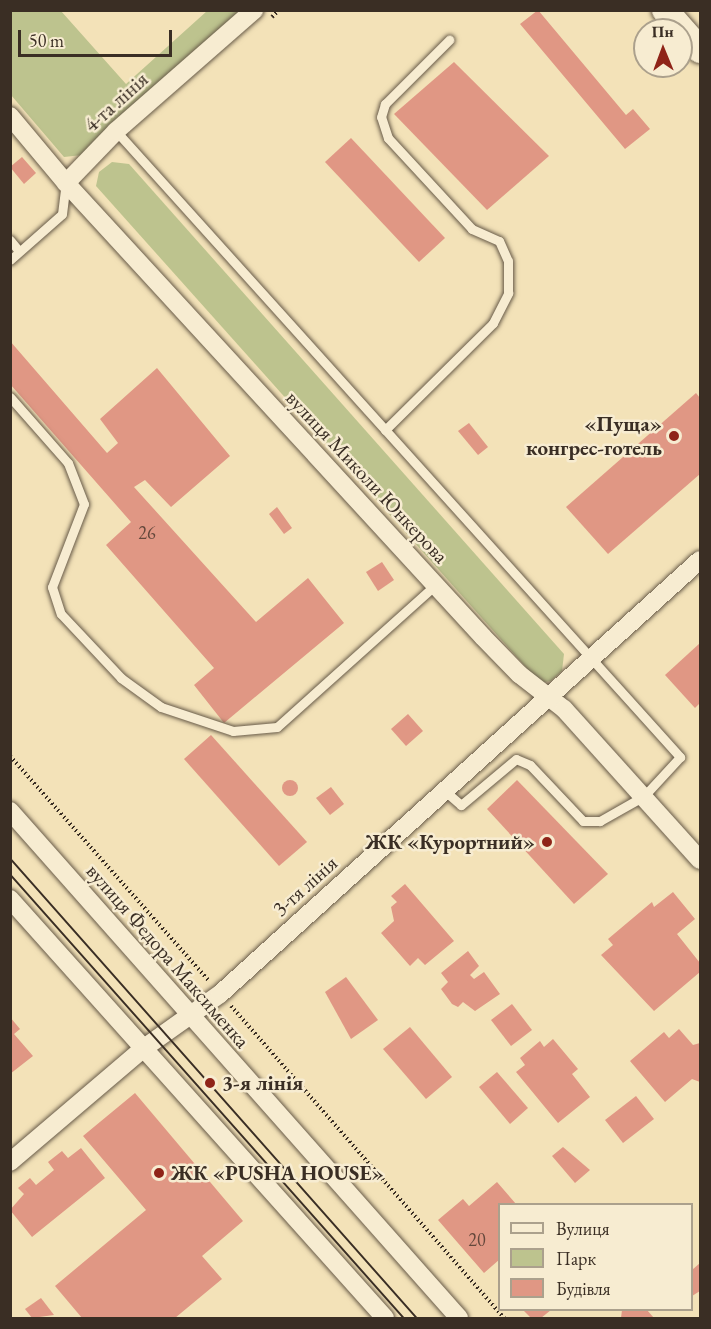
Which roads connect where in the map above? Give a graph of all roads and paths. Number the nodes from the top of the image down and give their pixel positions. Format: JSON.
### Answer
{"nodes":[{"id":1,"x":254,"y":10,"type":"edge"},
{"id":2,"x":665,"y":10,"type":"edge"},
{"id":3,"x":448,"y":40,"type":"dead end"},
{"id":4,"x":700,"y":50,"type":"edge"},
{"id":5,"x":10,"y":116,"type":"edge"},
{"id":6,"x":116,"y":131,"type":"junction"},
{"id":7,"x":66,"y":183,"type":"junction"},
{"id":8,"x":10,"y":240,"type":"edge"},
{"id":9,"x":19,"y":251,"type":"junction"},
{"id":10,"x":10,"y":260,"type":"edge"},
{"id":11,"x":10,"y":397,"type":"edge"},
{"id":12,"x":386,"y":430,"type":"junction"},
{"id":13,"x":700,"y":560,"type":"edge"},
{"id":14,"x":435,"y":585,"type":"junction"},
{"id":15,"x":591,"y":656,"type":"junction"},
{"id":16,"x":547,"y":696,"type":"junction"},
{"id":17,"x":10,"y":756,"type":"edge"},
{"id":18,"x":444,"y":790,"type":"junction"},
{"id":19,"x":644,"y":796,"type":"junction"},
{"id":20,"x":10,"y":811,"type":"edge"},
{"id":21,"x":700,"y":860,"type":"edge"},
{"id":22,"x":10,"y":899,"type":"edge"},
{"id":23,"x":220,"y":994,"type":"junction"},
{"id":24,"x":190,"y":1016,"type":"junction"},
{"id":25,"x":144,"y":1048,"type":"junction"},
{"id":26,"x":10,"y":1162,"type":"edge"},
{"id":27,"x":385,"y":1318,"type":"edge"},
{"id":28,"x":459,"y":1318,"type":"edge"},
{"id":29,"x":504,"y":1318,"type":"edge"}],
"edges":[{"from":1,"to":6,"type":"street","name":"4-та лінія"},
{"from":2,"to":4,"type":"street"},
{"from":3,"to":12,"type":"lane"},
{"from":5,"to":7,"type":"street","name":"вулиця Миколи Юнкерова"},
{"from":6,"to":7,"type":"street","name":"4-та лінія"},
{"from":6,"to":12,"type":"lane"},
{"from":7,"to":9,"type":"lane"},
{"from":7,"to":14,"type":"street","name":"вулиця Миколи Юнкерова"},
{"from":8,"to":9,"type":"lane"},
{"from":9,"to":10,"type":"lane"},
{"from":11,"to":14,"type":"lane"},
{"from":12,"to":15,"type":"lane"},
{"from":13,"to":15,"type":"street","name":"3-тя лінія"},
{"from":14,"to":16,"type":"street","name":"вулиця Миколи Юнкерова"},
{"from":15,"to":16,"type":"street","name":"3-тя лінія"},
{"from":15,"to":19,"type":"lane"},
{"from":16,"to":18,"type":"street","name":"3-тя лінія"},
{"from":16,"to":19,"type":"street","name":"вулиця Миколи Юнкерова"},
{"from":17,"to":23,"type":"path"},
{"from":18,"to":19,"type":"lane"},
{"from":18,"to":23,"type":"street","name":"3-тя лінія"},
{"from":19,"to":21,"type":"street","name":"вулиця Миколи Юнкерова"},
{"from":20,"to":24,"type":"street","name":"вулиця Федора Максименка"},
{"from":22,"to":25,"type":"street"},
{"from":23,"to":24,"type":"street","name":"3-тя лінія"},
{"from":23,"to":29,"type":"path"},
{"from":24,"to":25,"type":"street","name":"3-тя лінія"},
{"from":24,"to":28,"type":"street","name":"вулиця Федора Максименка"},
{"from":25,"to":26,"type":"street","name":"3-тя лінія"},
{"from":25,"to":27,"type":"street"}]}
